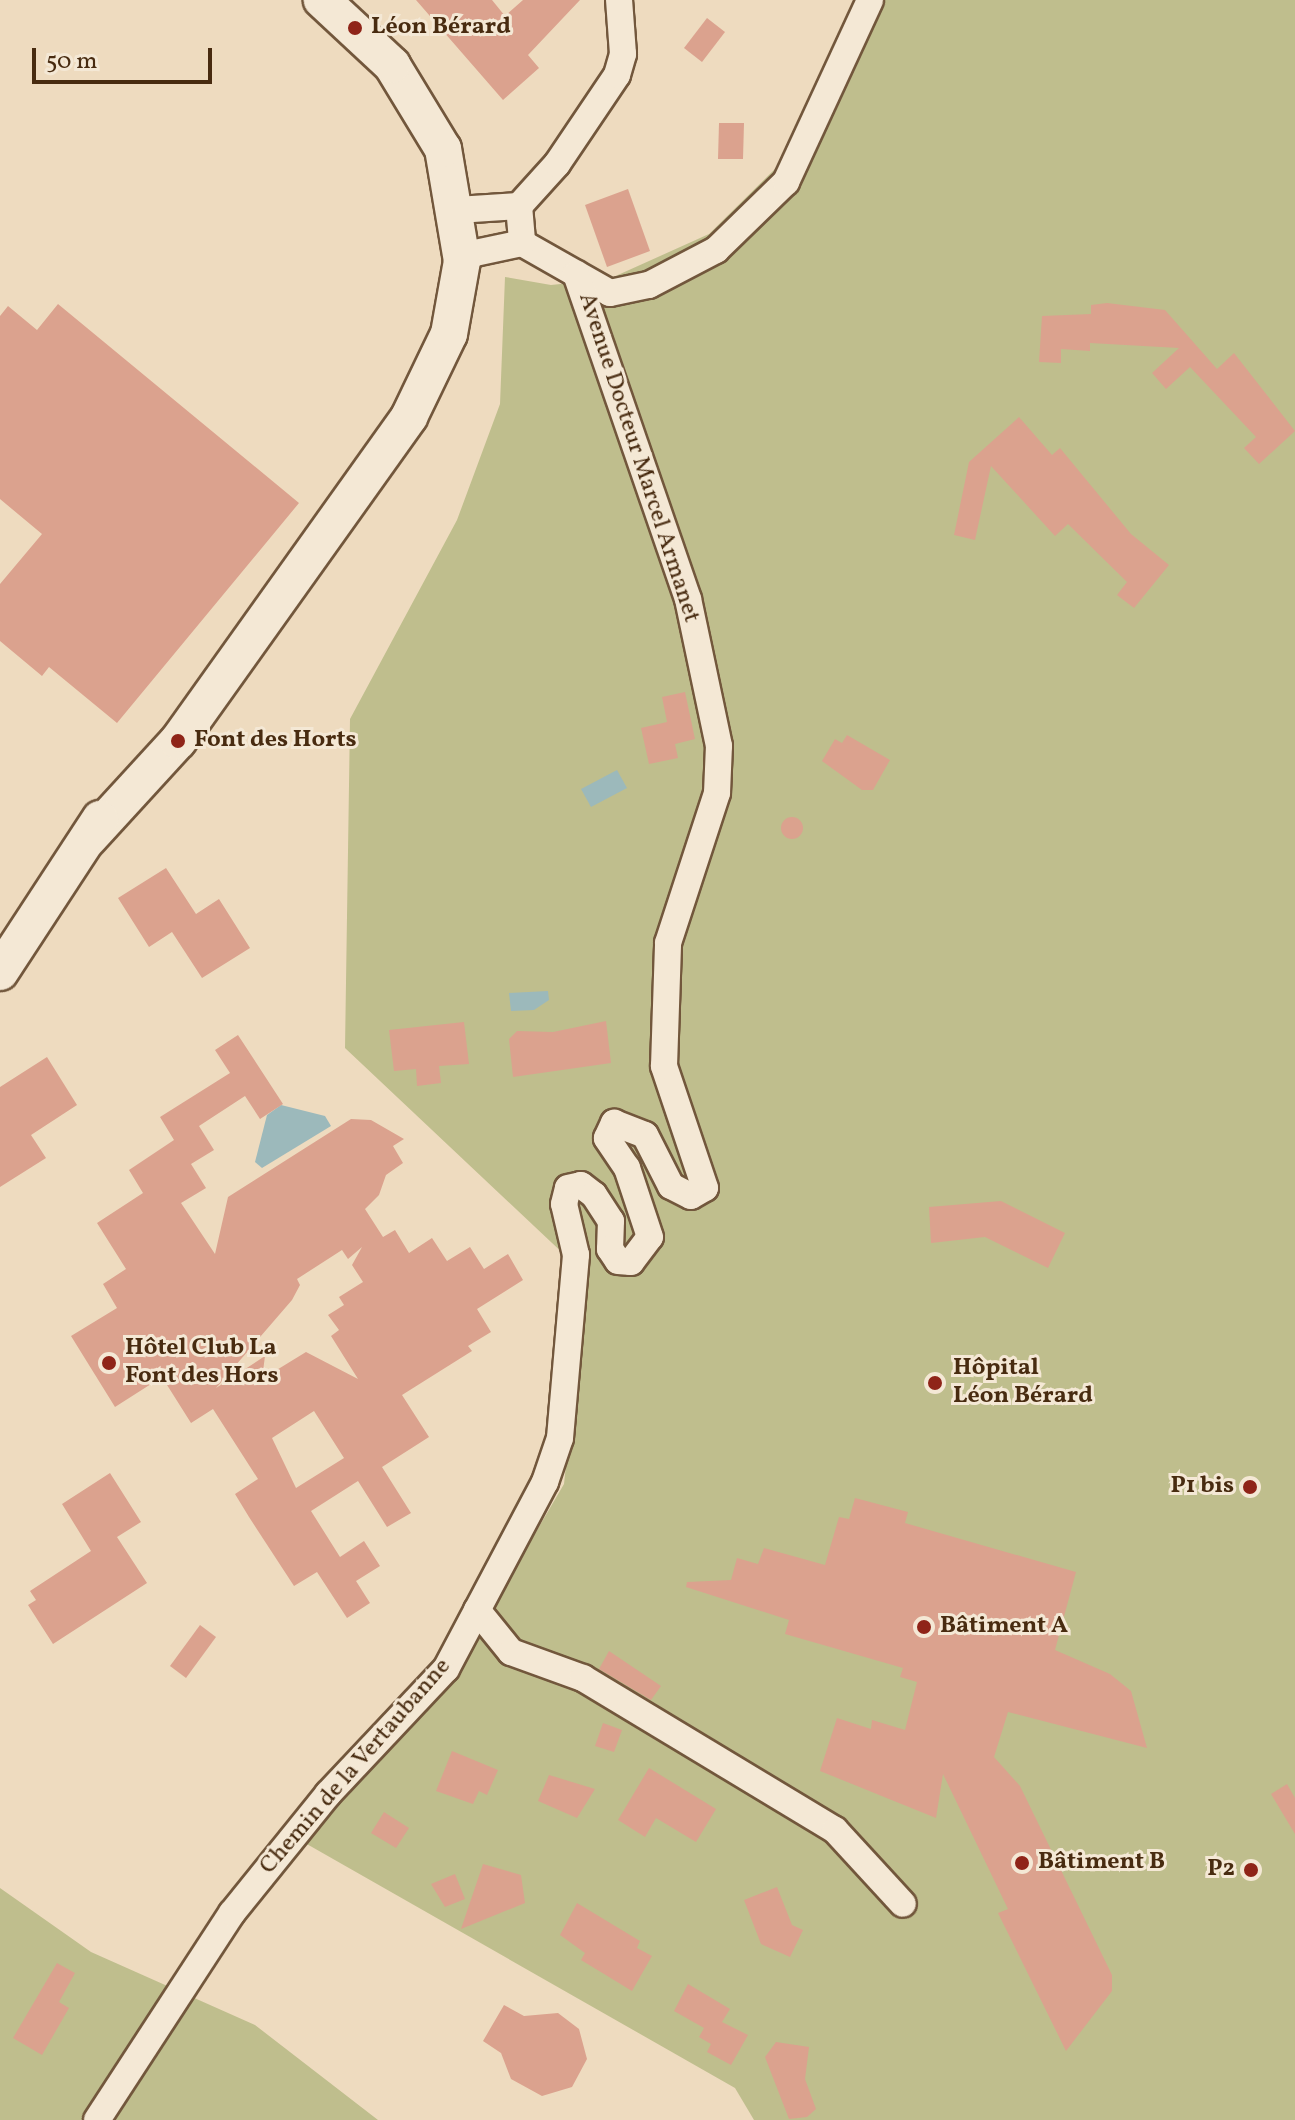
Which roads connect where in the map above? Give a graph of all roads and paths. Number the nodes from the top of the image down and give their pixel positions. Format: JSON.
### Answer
{"nodes":[{"id":1,"x":322,"y":0,"type":"edge"},
{"id":2,"x":619,"y":0,"type":"edge"},
{"id":3,"x":870,"y":0,"type":"edge"},
{"id":4,"x":519,"y":206,"type":"junction"},
{"id":5,"x":457,"y":210,"type":"junction"},
{"id":6,"x":522,"y":243,"type":"junction"},
{"id":7,"x":461,"y":256,"type":"junction"},
{"id":8,"x":576,"y":274,"type":"junction"},
{"id":9,"x":0,"y":972,"type":"edge"},
{"id":10,"x":477,"y":1610,"type":"junction"},
{"id":11,"x":903,"y":1904,"type":"dead end"},
{"id":12,"x":97,"y":2120,"type":"edge"}],
"edges":[{"from":1,"to":5,"type":"main road"},
{"from":2,"to":4,"type":"street"},
{"from":3,"to":8,"type":"street"},
{"from":4,"to":5,"type":"street"},
{"from":4,"to":6,"type":"street"},
{"from":5,"to":7,"type":"main road"},
{"from":6,"to":7,"type":"street"},
{"from":6,"to":8,"type":"street","name":"Avenue Docteur Marcel Armanet"},
{"from":7,"to":9,"type":"main road"},
{"from":8,"to":10,"type":"street","name":"Avenue Docteur Marcel Armanet"},
{"from":10,"to":11,"type":"street"},
{"from":10,"to":12,"type":"street","name":"Chemin de la Vertaubanne"}]}
